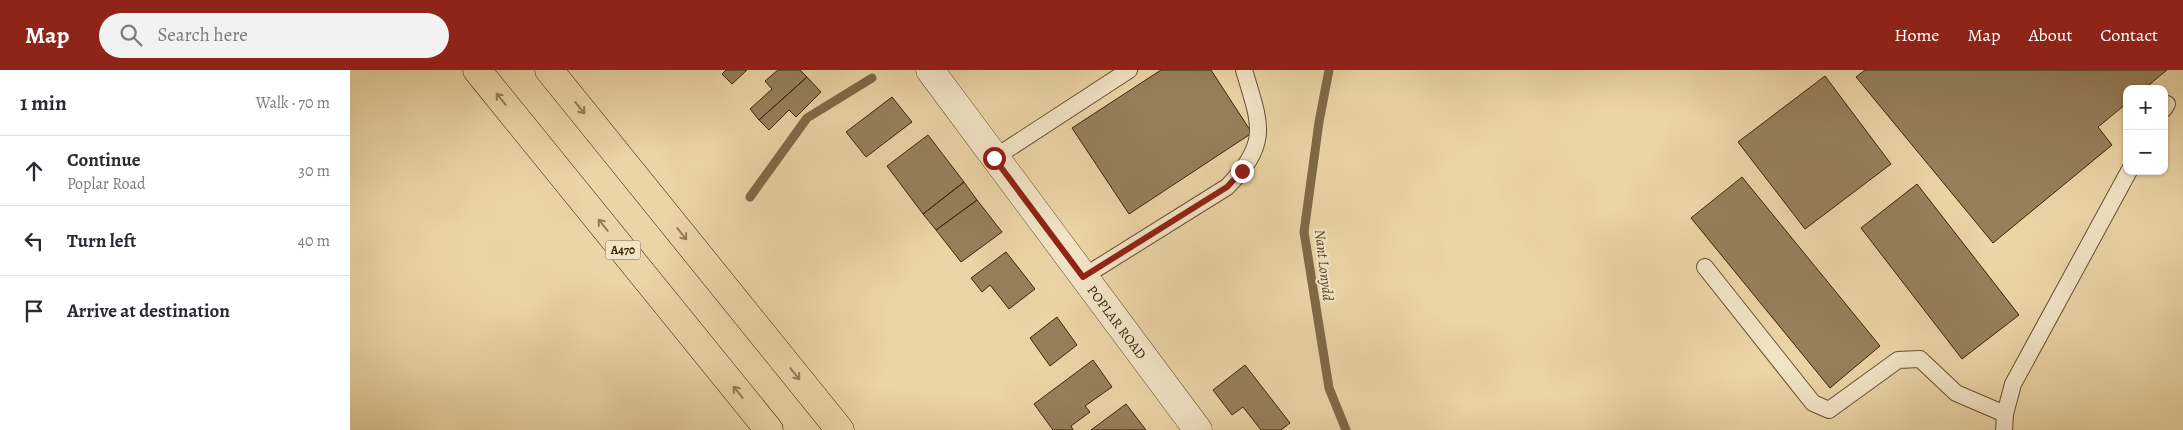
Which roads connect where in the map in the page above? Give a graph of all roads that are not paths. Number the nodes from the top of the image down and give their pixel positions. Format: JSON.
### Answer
{"nodes":[{"id":1,"x":477,"y":70,"type":"edge"},
{"id":2,"x":549,"y":70,"type":"edge"},
{"id":3,"x":930,"y":70,"type":"edge"},
{"id":4,"x":1129,"y":70,"type":"edge"},
{"id":5,"x":1244,"y":70,"type":"edge"},
{"id":6,"x":994,"y":158,"type":"junction"},
{"id":7,"x":2127,"y":175,"type":"edge"},
{"id":8,"x":1705,"y":267,"type":"dead end"},
{"id":9,"x":1083,"y":277,"type":"junction"},
{"id":10,"x":2004,"y":422,"type":"edge"},
{"id":11,"x":769,"y":430,"type":"edge"},
{"id":12,"x":840,"y":430,"type":"edge"},
{"id":13,"x":1198,"y":430,"type":"edge"}],
"edges":[{"from":11,"to":1,"type":"highway","number":"A470","one_way":true},
{"from":2,"to":12,"type":"highway","one_way":true},
{"from":3,"to":6,"type":"street","name":"POPLAR ROAD"},
{"from":4,"to":6,"type":"lane"},
{"from":5,"to":9,"type":"lane"},
{"from":6,"to":9,"type":"street","name":"POPLAR ROAD"},
{"from":7,"to":10,"type":"lane"},
{"from":8,"to":10,"type":"lane"},
{"from":9,"to":13,"type":"street","name":"POPLAR ROAD"}]}
